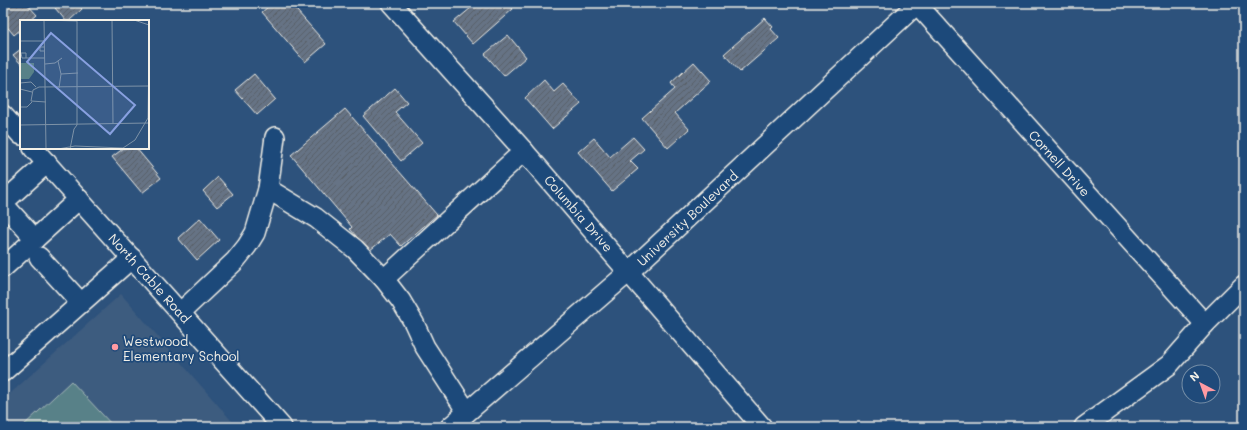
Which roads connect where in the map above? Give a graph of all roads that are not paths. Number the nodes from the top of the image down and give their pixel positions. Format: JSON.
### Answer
{"nodes":[{"id":1,"x":391,"y":3,"type":"edge"},
{"id":2,"x":917,"y":3,"type":"edge"},
{"id":3,"x":3,"y":115,"type":"edge"},
{"id":4,"x":20,"y":134,"type":"edge"},
{"id":5,"x":275,"y":137,"type":"dead end"},
{"id":6,"x":34,"y":149,"type":"edge"},
{"id":7,"x":524,"y":151,"type":"junction"},
{"id":8,"x":46,"y":163,"type":"junction"},
{"id":9,"x":268,"y":189,"type":"junction"},
{"id":10,"x":79,"y":199,"type":"junction"},
{"id":11,"x":37,"y":248,"type":"junction"},
{"id":12,"x":132,"y":258,"type":"junction"},
{"id":13,"x":3,"y":268,"type":"edge"},
{"id":14,"x":630,"y":271,"type":"junction"},
{"id":15,"x":384,"y":279,"type":"junction"},
{"id":16,"x":1244,"y":285,"type":"edge"},
{"id":17,"x":81,"y":303,"type":"junction"},
{"id":18,"x":181,"y":312,"type":"junction"},
{"id":19,"x":1205,"y":324,"type":"junction"},
{"id":20,"x":3,"y":372,"type":"edge"},
{"id":21,"x":467,"y":412,"type":"junction"},
{"id":22,"x":282,"y":427,"type":"edge"},
{"id":23,"x":450,"y":427,"type":"edge"},
{"id":24,"x":762,"y":427,"type":"edge"},
{"id":25,"x":1084,"y":427,"type":"edge"}],
"edges":[{"from":1,"to":7,"type":"street","name":"Columbia Drive"},
{"from":2,"to":14,"type":"street","name":"University Boulevard"},
{"from":2,"to":19,"type":"street","name":"Cornell Drive"},
{"from":3,"to":4,"type":"street"},
{"from":5,"to":9,"type":"street"},
{"from":6,"to":8,"type":"street","name":"North Cable Road"},
{"from":7,"to":14,"type":"street","name":"Columbia Drive"},
{"from":7,"to":15,"type":"street"},
{"from":8,"to":10,"type":"street","name":"North Cable Road"},
{"from":8,"to":11,"type":"street"},
{"from":9,"to":15,"type":"street"},
{"from":9,"to":18,"type":"street"},
{"from":10,"to":11,"type":"street"},
{"from":10,"to":12,"type":"street","name":"North Cable Road"},
{"from":11,"to":13,"type":"street"},
{"from":11,"to":17,"type":"street"},
{"from":12,"to":17,"type":"street"},
{"from":12,"to":18,"type":"street","name":"North Cable Road"},
{"from":14,"to":21,"type":"street","name":"University Boulevard"},
{"from":14,"to":24,"type":"street","name":"Columbia Drive"},
{"from":15,"to":21,"type":"street"},
{"from":16,"to":19,"type":"street"},
{"from":17,"to":20,"type":"street"},
{"from":18,"to":22,"type":"street","name":"North Cable Road"},
{"from":19,"to":25,"type":"street"},
{"from":21,"to":23,"type":"street","name":"University Boulevard"}]}
